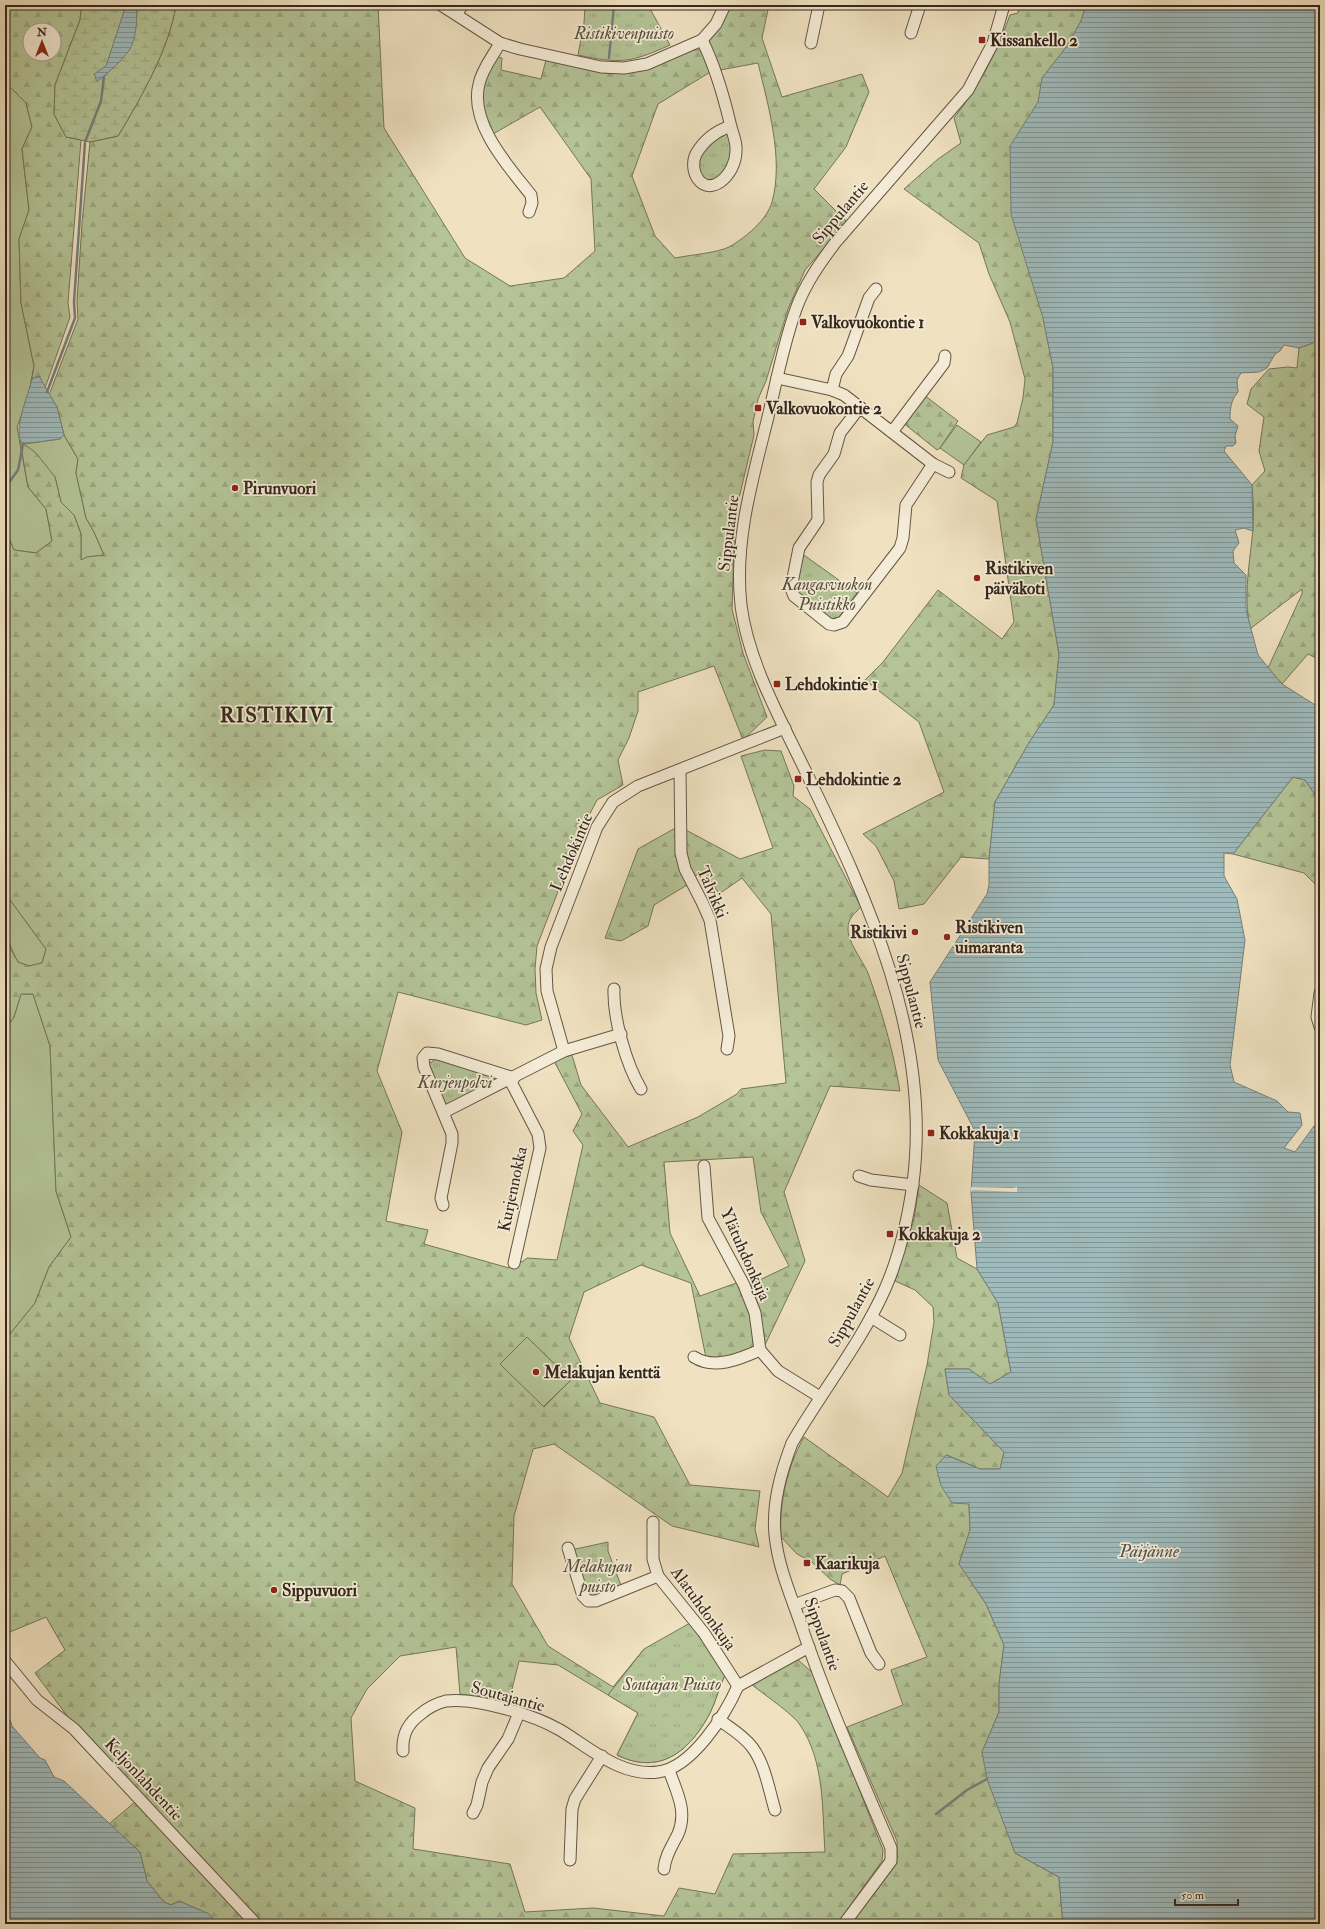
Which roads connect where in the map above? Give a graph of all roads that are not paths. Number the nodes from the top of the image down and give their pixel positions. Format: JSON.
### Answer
{"nodes":[{"id":1,"x":442,"y":5,"type":"edge"},
{"id":2,"x":725,"y":5,"type":"edge"},
{"id":3,"x":819,"y":5,"type":"edge"},
{"id":4,"x":920,"y":5,"type":"edge"},
{"id":5,"x":1004,"y":5,"type":"edge"},
{"id":6,"x":459,"y":9,"type":"edge"},
{"id":7,"x":911,"y":33,"type":"dead end"},
{"id":8,"x":702,"y":40,"type":"junction"},
{"id":9,"x":500,"y":43,"type":"junction"},
{"id":10,"x":811,"y":43,"type":"dead end"},
{"id":11,"x":731,"y":126,"type":"junction"},
{"id":12,"x":529,"y":212,"type":"dead end"},
{"id":13,"x":876,"y":289,"type":"dead end"},
{"id":14,"x":945,"y":356,"type":"dead end"},
{"id":15,"x":777,"y":378,"type":"junction"},
{"id":16,"x":832,"y":390,"type":"junction"},
{"id":17,"x":860,"y":407,"type":"junction"},
{"id":18,"x":892,"y":432,"type":"junction"},
{"id":19,"x":933,"y":464,"type":"junction"},
{"id":20,"x":948,"y":472,"type":"dead end"},
{"id":21,"x":785,"y":728,"type":"junction"},
{"id":22,"x":680,"y":770,"type":"junction"},
{"id":23,"x":614,"y":989,"type":"dead end"},
{"id":24,"x":1320,"y":992,"type":"edge"},
{"id":25,"x":1320,"y":1027,"type":"edge"},
{"id":26,"x":621,"y":1034,"type":"junction"},
{"id":27,"x":727,"y":1049,"type":"dead end"},
{"id":28,"x":564,"y":1051,"type":"junction"},
{"id":29,"x":512,"y":1079,"type":"junction"},
{"id":30,"x":641,"y":1088,"type":"dead end"},
{"id":31,"x":444,"y":1112,"type":"junction"},
{"id":32,"x":704,"y":1166,"type":"dead end"},
{"id":33,"x":859,"y":1176,"type":"dead end"},
{"id":34,"x":913,"y":1185,"type":"junction"},
{"id":35,"x":443,"y":1205,"type":"dead end"},
{"id":36,"x":514,"y":1263,"type":"dead end"},
{"id":37,"x":871,"y":1317,"type":"junction"},
{"id":38,"x":900,"y":1335,"type":"dead end"},
{"id":39,"x":760,"y":1350,"type":"junction"},
{"id":40,"x":694,"y":1357,"type":"dead end"},
{"id":41,"x":820,"y":1398,"type":"junction"},
{"id":42,"x":653,"y":1522,"type":"dead end"},
{"id":43,"x":568,"y":1548,"type":"dead end"},
{"id":44,"x":658,"y":1576,"type":"junction"},
{"id":45,"x":794,"y":1605,"type":"junction"},
{"id":46,"x":808,"y":1647,"type":"junction"},
{"id":47,"x":5,"y":1661,"type":"edge"},
{"id":48,"x":879,"y":1664,"type":"dead end"},
{"id":49,"x":738,"y":1686,"type":"junction"},
{"id":50,"x":519,"y":1713,"type":"junction"},
{"id":51,"x":718,"y":1719,"type":"junction"},
{"id":52,"x":403,"y":1751,"type":"dead end"},
{"id":53,"x":602,"y":1756,"type":"junction"},
{"id":54,"x":669,"y":1770,"type":"junction"},
{"id":55,"x":775,"y":1810,"type":"dead end"},
{"id":56,"x":473,"y":1813,"type":"dead end"},
{"id":57,"x":570,"y":1860,"type":"dead end"},
{"id":58,"x":664,"y":1869,"type":"dead end"},
{"id":59,"x":256,"y":1924,"type":"edge"},
{"id":60,"x":844,"y":1924,"type":"edge"}],
"edges":[{"from":1,"to":6,"type":"street"},
{"from":2,"to":8,"type":"street"},
{"from":3,"to":10,"type":"street"},
{"from":4,"to":7,"type":"street"},
{"from":5,"to":15,"type":"street","name":"Sippulantie"},
{"from":6,"to":9,"type":"street"},
{"from":8,"to":9,"type":"street"},
{"from":8,"to":11,"type":"street"},
{"from":9,"to":12,"type":"street"},
{"from":11,"to":11,"type":"street"},
{"from":13,"to":16,"type":"street"},
{"from":14,"to":18,"type":"street"},
{"from":15,"to":16,"type":"street"},
{"from":15,"to":21,"type":"street","name":"Sippulantie"},
{"from":16,"to":17,"type":"street"},
{"from":17,"to":18,"type":"street"},
{"from":17,"to":19,"type":"street"},
{"from":18,"to":19,"type":"street"},
{"from":19,"to":20,"type":"street"},
{"from":21,"to":22,"type":"street","name":"Lehdokintie"},
{"from":21,"to":34,"type":"street","name":"Sippulantie"},
{"from":22,"to":27,"type":"street","name":"Talvikki"},
{"from":22,"to":28,"type":"street","name":"Lehdokintie"},
{"from":23,"to":26,"type":"street"},
{"from":24,"to":25,"type":"street"},
{"from":26,"to":28,"type":"street"},
{"from":26,"to":30,"type":"street"},
{"from":28,"to":29,"type":"street"},
{"from":29,"to":31,"type":"street"},
{"from":29,"to":31,"type":"street"},
{"from":29,"to":36,"type":"street","name":"Kurjennokka"},
{"from":31,"to":35,"type":"street"},
{"from":32,"to":39,"type":"street","name":"Ylätuhdonkuja"},
{"from":33,"to":34,"type":"street"},
{"from":34,"to":37,"type":"street","name":"Sippulantie"},
{"from":37,"to":38,"type":"street"},
{"from":37,"to":41,"type":"street","name":"Sippulantie"},
{"from":39,"to":40,"type":"street"},
{"from":39,"to":41,"type":"street"},
{"from":41,"to":45,"type":"street","name":"Sippulantie"},
{"from":42,"to":44,"type":"street","name":"Alatuhdonkuja"},
{"from":43,"to":44,"type":"street"},
{"from":44,"to":49,"type":"street","name":"Alatuhdonkuja"},
{"from":45,"to":46,"type":"street","name":"Sippulantie"},
{"from":45,"to":48,"type":"street"},
{"from":46,"to":49,"type":"street"},
{"from":46,"to":60,"type":"street","name":"Sippulantie"},
{"from":47,"to":59,"type":"street","name":"Keljonlahdentie"},
{"from":49,"to":51,"type":"street","name":"Soutajantie"},
{"from":50,"to":52,"type":"street","name":"Soutajantie"},
{"from":50,"to":53,"type":"street","name":"Soutajantie"},
{"from":50,"to":56,"type":"street"},
{"from":51,"to":54,"type":"street","name":"Soutajantie"},
{"from":51,"to":55,"type":"street"},
{"from":53,"to":54,"type":"street","name":"Soutajantie"},
{"from":53,"to":57,"type":"street"},
{"from":54,"to":58,"type":"street"}]}
